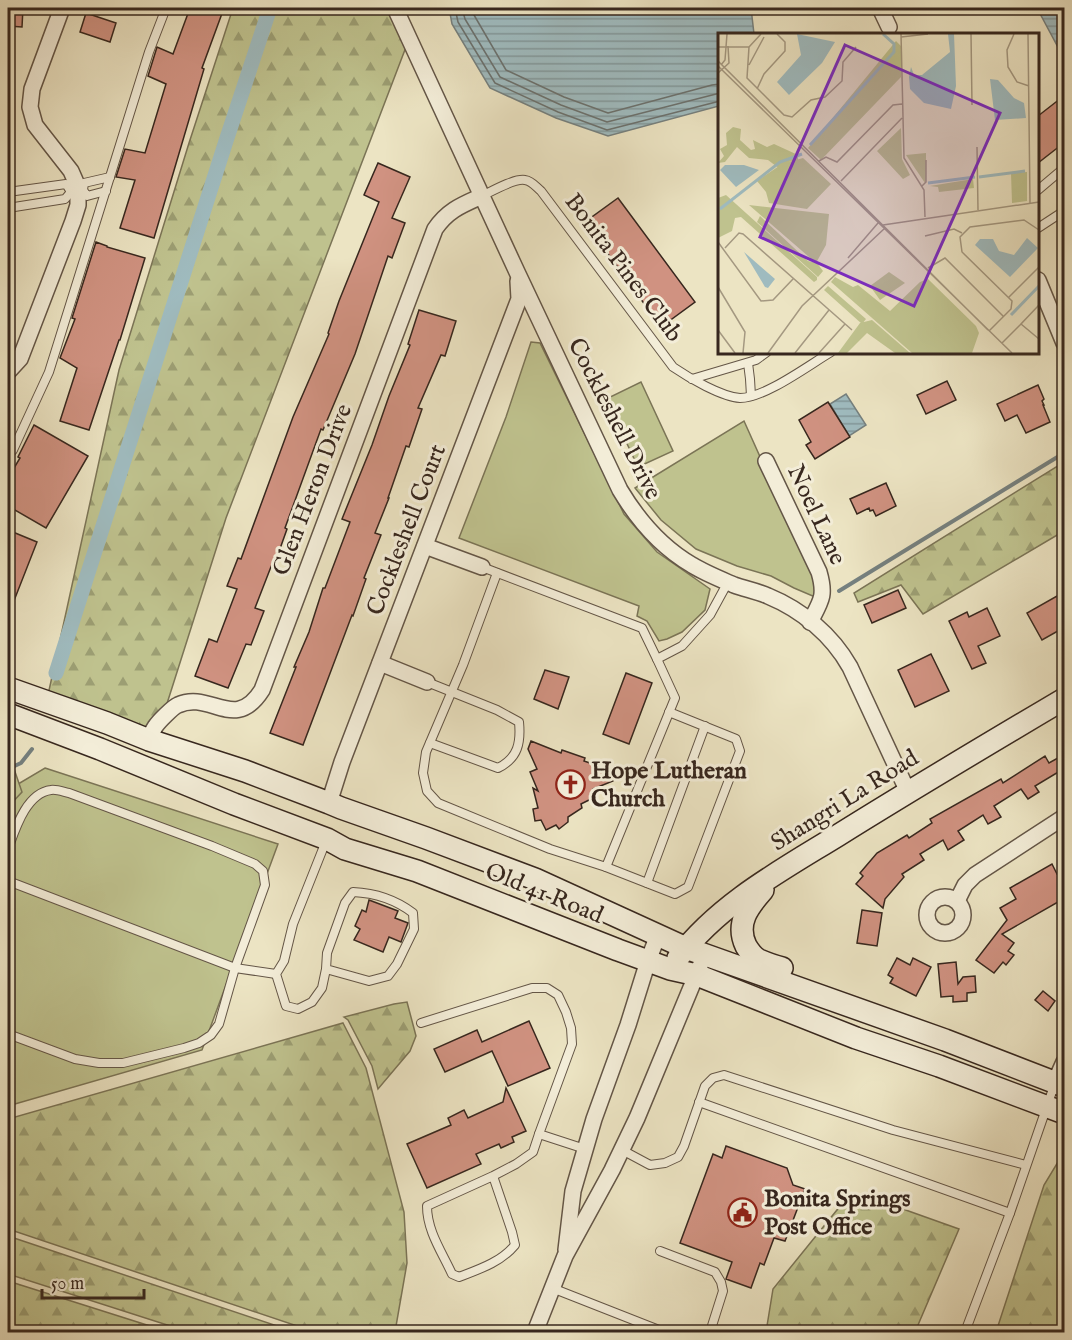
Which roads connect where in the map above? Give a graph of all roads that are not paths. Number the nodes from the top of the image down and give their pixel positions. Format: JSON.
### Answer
{"nodes":[{"id":1,"x":62,"y":8,"type":"edge"},
{"id":2,"x":166,"y":8,"type":"edge"},
{"id":3,"x":395,"y":8,"type":"edge"},
{"id":4,"x":880,"y":8,"type":"edge"},
{"id":5,"x":889,"y":27,"type":"dead end"},
{"id":6,"x":1065,"y":168,"type":"edge"},
{"id":7,"x":110,"y":177,"type":"junction"},
{"id":8,"x":31,"y":188,"type":"junction"},
{"id":9,"x":1039,"y":189,"type":"edge"},
{"id":10,"x":77,"y":191,"type":"junction"},
{"id":11,"x":106,"y":191,"type":"junction"},
{"id":12,"x":8,"y":192,"type":"edge"},
{"id":13,"x":482,"y":195,"type":"junction"},
{"id":14,"x":32,"y":204,"type":"junction"},
{"id":15,"x":8,"y":208,"type":"edge"},
{"id":16,"x":1065,"y":211,"type":"edge"},
{"id":17,"x":1039,"y":227,"type":"edge"},
{"id":18,"x":517,"y":272,"type":"junction"},
{"id":19,"x":1039,"y":282,"type":"edge"},
{"id":20,"x":1065,"y":343,"type":"edge"},
{"id":21,"x":764,"y":354,"type":"edge"},
{"id":22,"x":828,"y":354,"type":"edge"},
{"id":23,"x":748,"y":363,"type":"junction"},
{"id":24,"x":8,"y":372,"type":"edge"},
{"id":25,"x":692,"y":379,"type":"junction"},
{"id":26,"x":751,"y":396,"type":"junction"},
{"id":27,"x":9,"y":450,"type":"edge"},
{"id":28,"x":766,"y":461,"type":"dead end"},
{"id":29,"x":425,"y":546,"type":"junction"},
{"id":30,"x":489,"y":570,"type":"junction"},
{"id":31,"x":728,"y":582,"type":"junction"},
{"id":32,"x":810,"y":622,"type":"junction"},
{"id":33,"x":657,"y":659,"type":"junction"},
{"id":34,"x":380,"y":663,"type":"junction"},
{"id":35,"x":427,"y":682,"type":"joint"},
{"id":36,"x":8,"y":688,"type":"edge"},
{"id":37,"x":451,"y":693,"type":"junction"},
{"id":38,"x":1065,"y":699,"type":"edge"},
{"id":39,"x":669,"y":711,"type":"junction"},
{"id":40,"x":8,"y":714,"type":"edge"},
{"id":41,"x":705,"y":726,"type":"junction"},
{"id":42,"x":149,"y":740,"type":"junction"},
{"id":43,"x":430,"y":743,"type":"junction"},
{"id":44,"x":908,"y":792,"type":"junction"},
{"id":45,"x":335,"y":805,"type":"junction"},
{"id":46,"x":1065,"y":817,"type":"edge"},
{"id":47,"x":327,"y":839,"type":"junction"},
{"id":48,"x":8,"y":849,"type":"edge"},
{"id":49,"x":606,"y":867,"type":"junction"},
{"id":50,"x":777,"y":873,"type":"junction"},
{"id":51,"x":8,"y":881,"type":"edge"},
{"id":52,"x":647,"y":883,"type":"junction"},
{"id":53,"x":957,"y":901,"type":"dead end"},
{"id":54,"x":658,"y":934,"type":"junction"},
{"id":55,"x":696,"y":959,"type":"junction"},
{"id":56,"x":648,"y":961,"type":"junction"},
{"id":57,"x":235,"y":968,"type":"junction"},
{"id":58,"x":326,"y":969,"type":"junction"},
{"id":59,"x":670,"y":969,"type":"joint"},
{"id":60,"x":276,"y":974,"type":"junction"},
{"id":61,"x":421,"y":1023,"type":"dead end"},
{"id":62,"x":8,"y":1035,"type":"edge"},
{"id":63,"x":945,"y":1040,"type":"junction"},
{"id":64,"x":1065,"y":1062,"type":"edge"},
{"id":65,"x":1060,"y":1084,"type":"edge"},
{"id":66,"x":699,"y":1102,"type":"junction"},
{"id":67,"x":1055,"y":1109,"type":"edge"},
{"id":68,"x":539,"y":1134,"type":"junction"},
{"id":69,"x":585,"y":1149,"type":"junction"},
{"id":70,"x":622,"y":1150,"type":"junction"},
{"id":71,"x":1026,"y":1165,"type":"junction"},
{"id":72,"x":493,"y":1176,"type":"junction"},
{"id":73,"x":1010,"y":1213,"type":"junction"},
{"id":74,"x":660,"y":1251,"type":"dead end"},
{"id":75,"x":565,"y":1256,"type":"junction"},
{"id":76,"x":552,"y":1288,"type":"junction"},
{"id":77,"x":535,"y":1332,"type":"edge"},
{"id":78,"x":664,"y":1332,"type":"edge"},
{"id":79,"x":710,"y":1332,"type":"edge"},
{"id":80,"x":964,"y":1332,"type":"edge"}],
"edges":[{"from":1,"to":10,"type":"street"},
{"from":2,"to":7,"type":"lane"},
{"from":3,"to":13,"type":"street","name":"Cockleshell Drive"},
{"from":4,"to":5,"type":"street"},
{"from":6,"to":9,"type":"lane"},
{"from":7,"to":10,"type":"lane"},
{"from":7,"to":11,"type":"lane"},
{"from":8,"to":10,"type":"lane"},
{"from":8,"to":12,"type":"lane"},
{"from":8,"to":14,"type":"lane"},
{"from":10,"to":11,"type":"lane"},
{"from":10,"to":14,"type":"lane"},
{"from":10,"to":24,"type":"street"},
{"from":11,"to":27,"type":"lane"},
{"from":13,"to":18,"type":"street","name":"Cockleshell Drive"},
{"from":13,"to":25,"type":"lane","name":"Bonita Pines Club"},
{"from":13,"to":42,"type":"street","name":"Glen Heron Drive"},
{"from":14,"to":15,"type":"lane"},
{"from":16,"to":17,"type":"lane"},
{"from":18,"to":29,"type":"street","name":"Cockleshell Court"},
{"from":18,"to":31,"type":"street","name":"Cockleshell Drive"},
{"from":19,"to":20,"type":"street"},
{"from":21,"to":23,"type":"lane"},
{"from":22,"to":26,"type":"lane"},
{"from":23,"to":25,"type":"lane"},
{"from":23,"to":26,"type":"lane"},
{"from":25,"to":26,"type":"lane","name":"Bonita Pines Club"},
{"from":28,"to":32,"type":"street","name":"Noel Lane"},
{"from":29,"to":30,"type":"street"},
{"from":29,"to":34,"type":"street","name":"Cockleshell Court"},
{"from":30,"to":33,"type":"lane"},
{"from":30,"to":37,"type":"lane"},
{"from":31,"to":32,"type":"street","name":"Cockleshell Drive"},
{"from":31,"to":33,"type":"lane"},
{"from":32,"to":44,"type":"street","name":"Cockleshell Drive"},
{"from":33,"to":39,"type":"lane"},
{"from":34,"to":35,"type":"street"},
{"from":34,"to":45,"type":"street","name":"Cockleshell Court"},
{"from":35,"to":37,"type":"lane"},
{"from":36,"to":42,"type":"street","name":"Old 41 Road"},
{"from":37,"to":43,"type":"lane"},
{"from":37,"to":43,"type":"lane"},
{"from":38,"to":44,"type":"street","name":"Shangri La Road"},
{"from":39,"to":41,"type":"lane"},
{"from":39,"to":49,"type":"lane"},
{"from":40,"to":47,"type":"street","name":"Old 41 Road"},
{"from":41,"to":52,"type":"lane"},
{"from":41,"to":52,"type":"lane"},
{"from":42,"to":45,"type":"street","name":"Old 41 Road"},
{"from":43,"to":49,"type":"lane"},
{"from":44,"to":50,"type":"street","name":"Shangri La Road"},
{"from":45,"to":47,"type":"street"},
{"from":45,"to":54,"type":"street","name":"Old 41 Road"},
{"from":46,"to":53,"type":"street"},
{"from":47,"to":56,"type":"street","name":"Old 41 Road"},
{"from":47,"to":60,"type":"lane"},
{"from":48,"to":57,"type":"lane"},
{"from":49,"to":52,"type":"lane"},
{"from":50,"to":55,"type":"street","name":"Shangri La Road"},
{"from":50,"to":63,"type":"street"},
{"from":51,"to":57,"type":"lane"},
{"from":54,"to":55,"type":"street","name":"Old 41 Road"},
{"from":54,"to":56,"type":"street"},
{"from":55,"to":59,"type":"street","name":"Shangri La Road"},
{"from":55,"to":63,"type":"street","name":"Old 41 Road"},
{"from":55,"to":67,"type":"street","name":"Old 41 Road"},
{"from":55,"to":70,"type":"street"},
{"from":56,"to":59,"type":"street","name":"Old 41 Road"},
{"from":56,"to":69,"type":"street"},
{"from":57,"to":60,"type":"lane"},
{"from":57,"to":62,"type":"lane"},
{"from":58,"to":58,"type":"lane"},
{"from":58,"to":60,"type":"lane"},
{"from":61,"to":68,"type":"lane"},
{"from":63,"to":65,"type":"street","name":"Old 41 Road"},
{"from":64,"to":65,"type":"street"},
{"from":65,"to":67,"type":"lane"},
{"from":66,"to":70,"type":"lane"},
{"from":66,"to":71,"type":"lane"},
{"from":66,"to":73,"type":"lane"},
{"from":67,"to":71,"type":"lane"},
{"from":68,"to":69,"type":"lane"},
{"from":68,"to":72,"type":"lane"},
{"from":69,"to":75,"type":"street"},
{"from":70,"to":75,"type":"street"},
{"from":71,"to":73,"type":"lane"},
{"from":72,"to":72,"type":"lane"},
{"from":73,"to":80,"type":"lane"},
{"from":74,"to":79,"type":"lane"},
{"from":75,"to":76,"type":"street"},
{"from":76,"to":77,"type":"street"},
{"from":76,"to":78,"type":"lane"}]}
